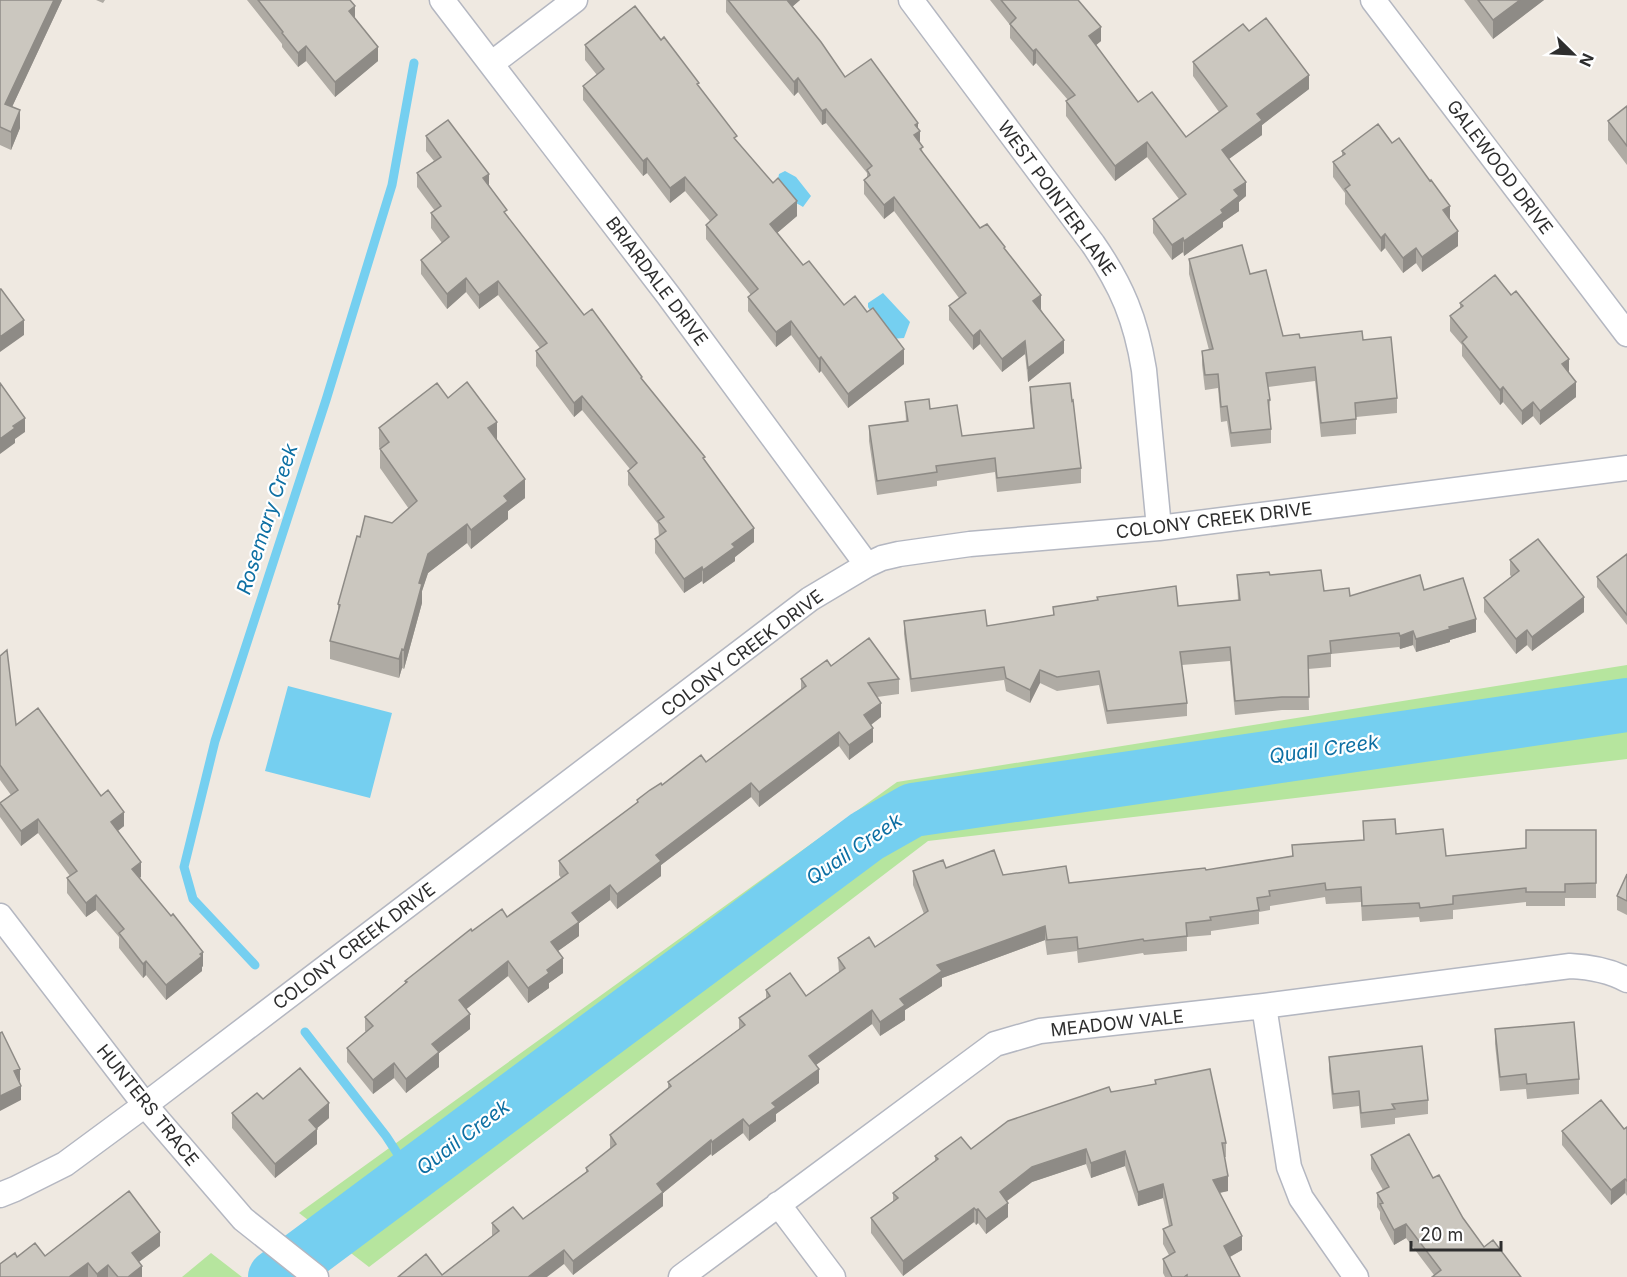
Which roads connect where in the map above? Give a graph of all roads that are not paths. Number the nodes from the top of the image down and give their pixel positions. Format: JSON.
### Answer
{"nodes":[{"id":1,"x":442,"y":0,"type":"edge"},
{"id":2,"x":575,"y":0,"type":"edge"},
{"id":3,"x":911,"y":0,"type":"edge"},
{"id":4,"x":1373,"y":0,"type":"edge"},
{"id":5,"x":492,"y":64,"type":"junction"},
{"id":6,"x":1627,"y":334,"type":"edge"},
{"id":7,"x":1627,"y":468,"type":"edge"},
{"id":8,"x":1159,"y":528,"type":"junction"},
{"id":9,"x":867,"y":565,"type":"junction"},
{"id":10,"x":0,"y":916,"type":"edge"},
{"id":11,"x":1627,"y":980,"type":"edge"},
{"id":12,"x":1264,"y":1006,"type":"junction"},
{"id":13,"x":145,"y":1105,"type":"junction"},
{"id":14,"x":0,"y":1195,"type":"edge"},
{"id":15,"x":778,"y":1204,"type":"junction"},
{"id":16,"x":316,"y":1277,"type":"edge"},
{"id":17,"x":681,"y":1277,"type":"edge"},
{"id":18,"x":833,"y":1277,"type":"edge"},
{"id":19,"x":1356,"y":1277,"type":"edge"}],
"edges":[{"from":1,"to":5,"type":"street","name":"BRIARDALE DRIVE"},
{"from":2,"to":5,"type":"street"},
{"from":3,"to":8,"type":"street","name":"WEST POINTER LANE"},
{"from":4,"to":6,"type":"street","name":"GALEWOOD DRIVE"},
{"from":5,"to":9,"type":"street","name":"BRIARDALE DRIVE"},
{"from":7,"to":8,"type":"street","name":"COLONY CREEK DRIVE"},
{"from":8,"to":9,"type":"street","name":"COLONY CREEK DRIVE"},
{"from":9,"to":13,"type":"street","name":"COLONY CREEK DRIVE"},
{"from":10,"to":13,"type":"street","name":"HUNTERS TRACE"},
{"from":11,"to":12,"type":"street","name":"MEADOW VALE"},
{"from":12,"to":15,"type":"street","name":"MEADOW VALE"},
{"from":12,"to":19,"type":"street"},
{"from":13,"to":14,"type":"street","name":"COLONY CREEK DRIVE"},
{"from":13,"to":16,"type":"street","name":"HUNTERS TRACE"},
{"from":15,"to":17,"type":"street","name":"MEADOW VALE"},
{"from":15,"to":18,"type":"street"}]}
